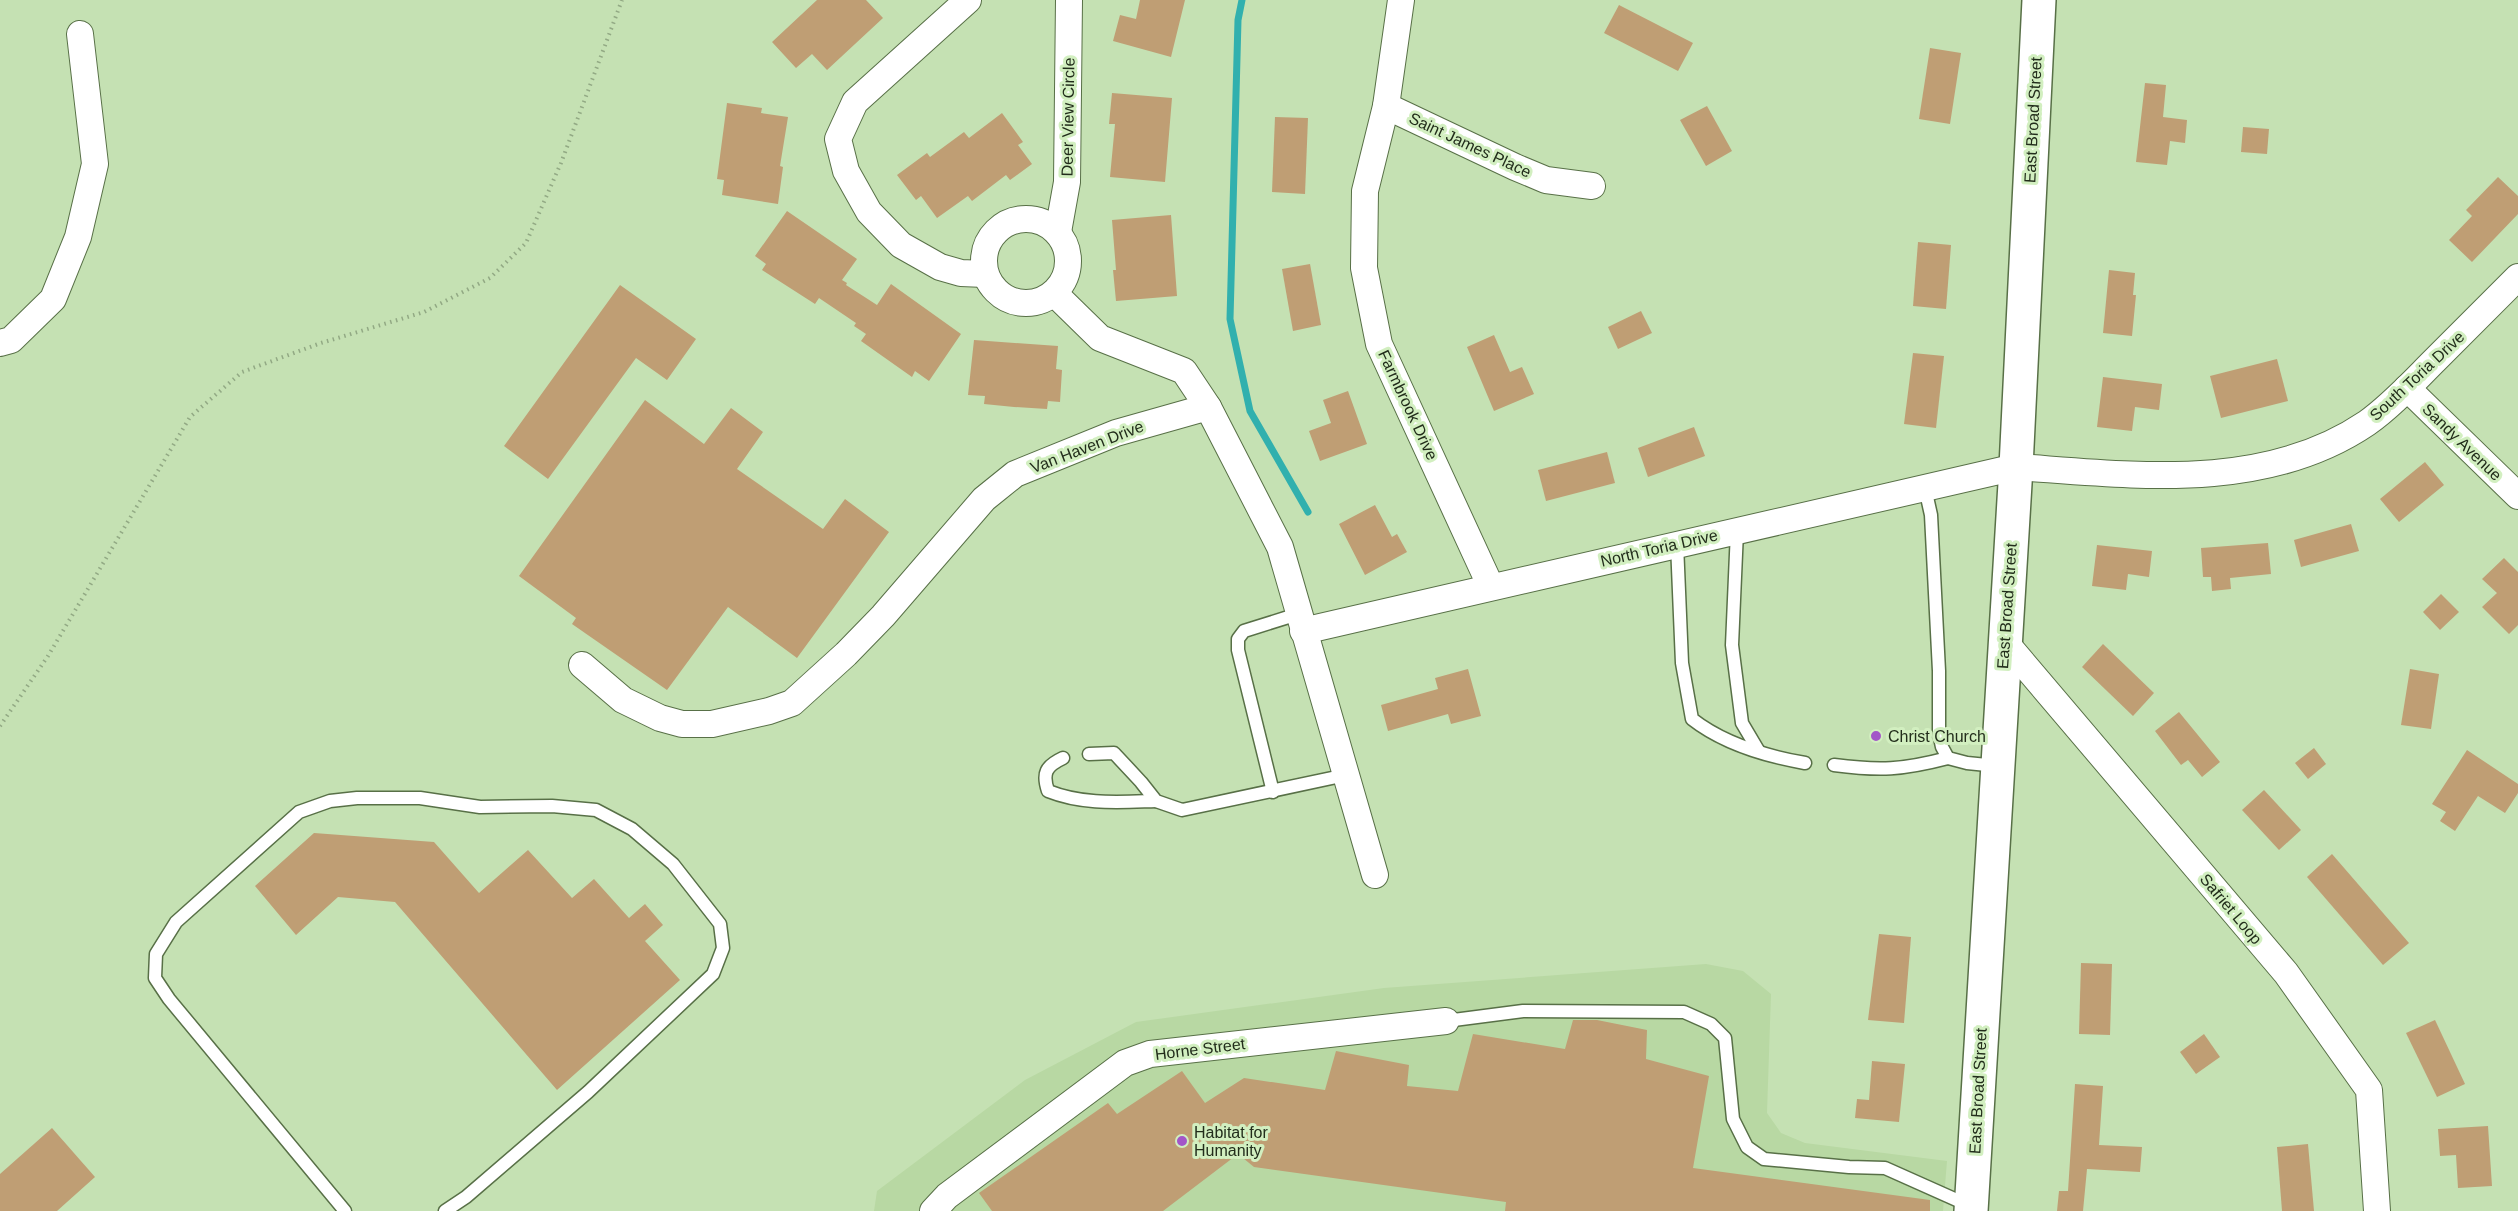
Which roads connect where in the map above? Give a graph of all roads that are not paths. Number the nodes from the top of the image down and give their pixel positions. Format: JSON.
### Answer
{"nodes":[{"id":1,"x":968,"y":0,"type":"edge"},
{"id":2,"x":1069,"y":0,"type":"edge"},
{"id":3,"x":1401,"y":0,"type":"edge"},
{"id":4,"x":2039,"y":0,"type":"edge"},
{"id":5,"x":80,"y":34,"type":"dead end"},
{"id":6,"x":1386,"y":106,"type":"junction"},
{"id":7,"x":1592,"y":186,"type":"dead end"},
{"id":8,"x":1058,"y":232,"type":"junction"},
{"id":9,"x":985,"y":274,"type":"junction"},
{"id":10,"x":2518,"y":277,"type":"edge"},
{"id":11,"x":1054,"y":293,"type":"junction"},
{"id":12,"x":0,"y":343,"type":"edge"},
{"id":13,"x":2407,"y":388,"type":"junction"},
{"id":14,"x":1209,"y":407,"type":"junction"},
{"id":15,"x":2016,"y":467,"type":"junction"},
{"id":16,"x":1925,"y":488,"type":"junction"},
{"id":17,"x":2518,"y":496,"type":"edge"},
{"id":18,"x":1737,"y":531,"type":"junction"},
{"id":19,"x":1677,"y":544,"type":"junction"},
{"id":20,"x":1491,"y":587,"type":"junction"},
{"id":21,"x":1301,"y":622,"type":"junction"},
{"id":22,"x":2005,"y":642,"type":"junction"},
{"id":23,"x":582,"y":664,"type":"dead end"},
{"id":24,"x":1758,"y":750,"type":"junction"},
{"id":25,"x":1089,"y":754,"type":"dead end"},
{"id":26,"x":1063,"y":758,"type":"dead end"},
{"id":27,"x":1948,"y":758,"type":"junction"},
{"id":28,"x":1805,"y":762,"type":"dead end"},
{"id":29,"x":1834,"y":765,"type":"dead end"},
{"id":30,"x":1998,"y":766,"type":"junction"},
{"id":31,"x":1346,"y":775,"type":"junction"},
{"id":32,"x":1273,"y":792,"type":"junction"},
{"id":33,"x":1156,"y":801,"type":"junction"},
{"id":34,"x":1375,"y":875,"type":"dead end"},
{"id":35,"x":1446,"y":1021,"type":"joint"},
{"id":36,"x":1972,"y":1209,"type":"edge"},
{"id":37,"x":342,"y":1210,"type":"edge"},
{"id":38,"x":445,"y":1211,"type":"edge"},
{"id":39,"x":933,"y":1211,"type":"edge"},
{"id":40,"x":2377,"y":1211,"type":"edge"}],
"edges":[{"from":1,"to":9,"type":"street"},
{"from":2,"to":8,"type":"street","name":"Deer View Circle"},
{"from":3,"to":6,"type":"street","name":"Farmbrook Drive"},
{"from":4,"to":15,"type":"main road","name":"East Broad Street"},
{"from":5,"to":12,"type":"street"},
{"from":6,"to":7,"type":"street","name":"Saint James Place"},
{"from":6,"to":20,"type":"street","name":"Farmbrook Drive"},
{"from":8,"to":9,"type":"street"},
{"from":8,"to":11,"type":"street"},
{"from":9,"to":11,"type":"street"},
{"from":10,"to":13,"type":"street","name":"South Toria Drive"},
{"from":11,"to":14,"type":"street"},
{"from":13,"to":15,"type":"street","name":"South Toria Drive"},
{"from":13,"to":17,"type":"street","name":"Sandy Avenue"},
{"from":14,"to":21,"type":"street"},
{"from":14,"to":23,"type":"street","name":"Van Haven Drive"},
{"from":15,"to":16,"type":"street","name":"North Toria Drive"},
{"from":15,"to":22,"type":"main road","name":"East Broad Street"},
{"from":16,"to":18,"type":"street","name":"North Toria Drive"},
{"from":16,"to":27,"type":"lane"},
{"from":18,"to":19,"type":"street","name":"North Toria Drive"},
{"from":18,"to":24,"type":"lane"},
{"from":19,"to":20,"type":"street","name":"North Toria Drive"},
{"from":19,"to":24,"type":"lane"},
{"from":20,"to":21,"type":"street","name":"North Toria Drive"},
{"from":21,"to":31,"type":"street"},
{"from":21,"to":32,"type":"lane"},
{"from":22,"to":30,"type":"main road","name":"East Broad Street"},
{"from":22,"to":40,"type":"street","name":"Safriet Loop"},
{"from":24,"to":28,"type":"lane"},
{"from":25,"to":33,"type":"lane"},
{"from":26,"to":33,"type":"lane"},
{"from":27,"to":29,"type":"lane"},
{"from":27,"to":30,"type":"lane"},
{"from":30,"to":36,"type":"main road","name":"East Broad Street"},
{"from":31,"to":32,"type":"lane"},
{"from":31,"to":34,"type":"street"},
{"from":32,"to":33,"type":"lane"},
{"from":35,"to":36,"type":"lane"},
{"from":35,"to":39,"type":"street","name":"Horne Street"},
{"from":37,"to":38,"type":"lane"}]}
